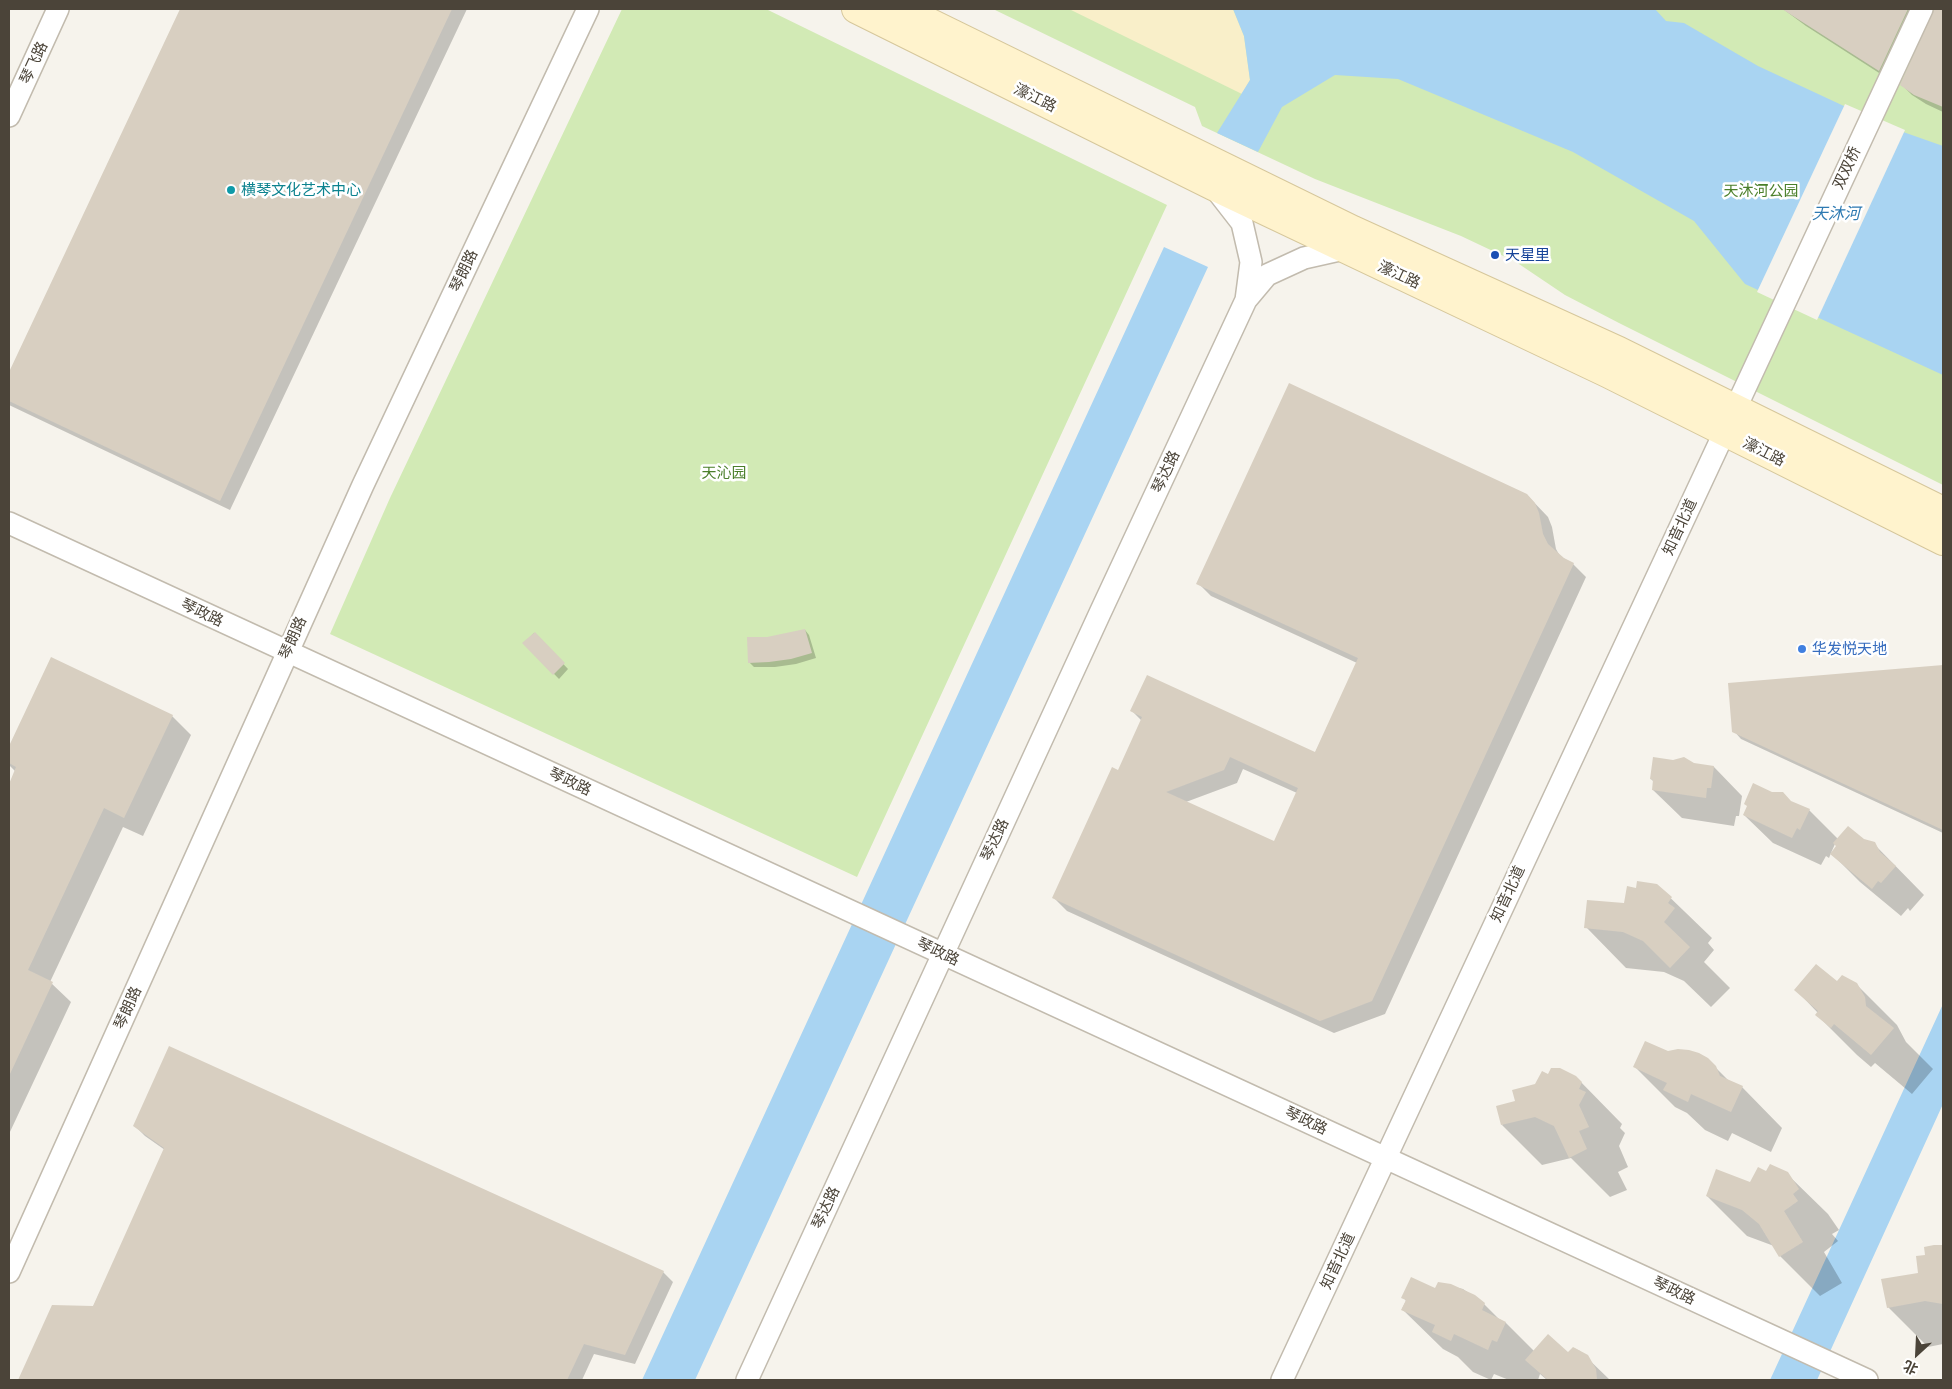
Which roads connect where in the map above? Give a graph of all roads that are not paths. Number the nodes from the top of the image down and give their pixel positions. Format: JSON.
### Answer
{"nodes":[{"id":1,"x":58,"y":9,"type":"edge"},
{"id":2,"x":588,"y":9,"type":"edge"},
{"id":3,"x":856,"y":9,"type":"edge"},
{"id":4,"x":902,"y":9,"type":"edge"},
{"id":5,"x":1922,"y":9,"type":"edge"},
{"id":6,"x":9,"y":116,"type":"edge"},
{"id":7,"x":1213,"y":186,"type":"junction"},
{"id":8,"x":1344,"y":249,"type":"junction"},
{"id":9,"x":1246,"y":300,"type":"junction"},
{"id":10,"x":1730,"y":420,"type":"junction"},
{"id":11,"x":1943,"y":511,"type":"edge"},
{"id":12,"x":9,"y":523,"type":"edge"},
{"id":13,"x":1943,"y":541,"type":"edge"},
{"id":14,"x":287,"y":652,"type":"junction"},
{"id":15,"x":943,"y":954,"type":"junction"},
{"id":16,"x":1385,"y":1158,"type":"junction"},
{"id":17,"x":9,"y":1272,"type":"edge"},
{"id":18,"x":747,"y":1380,"type":"edge"},
{"id":19,"x":1282,"y":1380,"type":"edge"},
{"id":20,"x":1867,"y":1380,"type":"edge"}],
"edges":[{"from":1,"to":6,"type":"street","name":"琴飞路"},
{"from":2,"to":14,"type":"street","name":"琴朗路"},
{"from":3,"to":7,"type":"main road","name":"濠江路"},
{"from":4,"to":10,"type":"main road","name":"濠江路"},
{"from":5,"to":10,"type":"street","name":"双双桥"},
{"from":7,"to":8,"type":"main road","name":"濠江路"},
{"from":7,"to":9,"type":"street"},
{"from":8,"to":9,"type":"street"},
{"from":8,"to":10,"type":"main road","name":"濠江路"},
{"from":9,"to":15,"type":"street","name":"琴达路"},
{"from":10,"to":11,"type":"main road","name":"濠江路"},
{"from":10,"to":13,"type":"main road","name":"濠江路"},
{"from":10,"to":16,"type":"street","name":"知音北道"},
{"from":12,"to":14,"type":"street","name":"琴政路"},
{"from":14,"to":15,"type":"street","name":"琴政路"},
{"from":14,"to":17,"type":"street","name":"琴朗路"},
{"from":15,"to":16,"type":"street","name":"琴政路"},
{"from":15,"to":18,"type":"street","name":"琴达路"},
{"from":16,"to":19,"type":"street","name":"知音北道"},
{"from":16,"to":20,"type":"street","name":"琴政路"}]}
